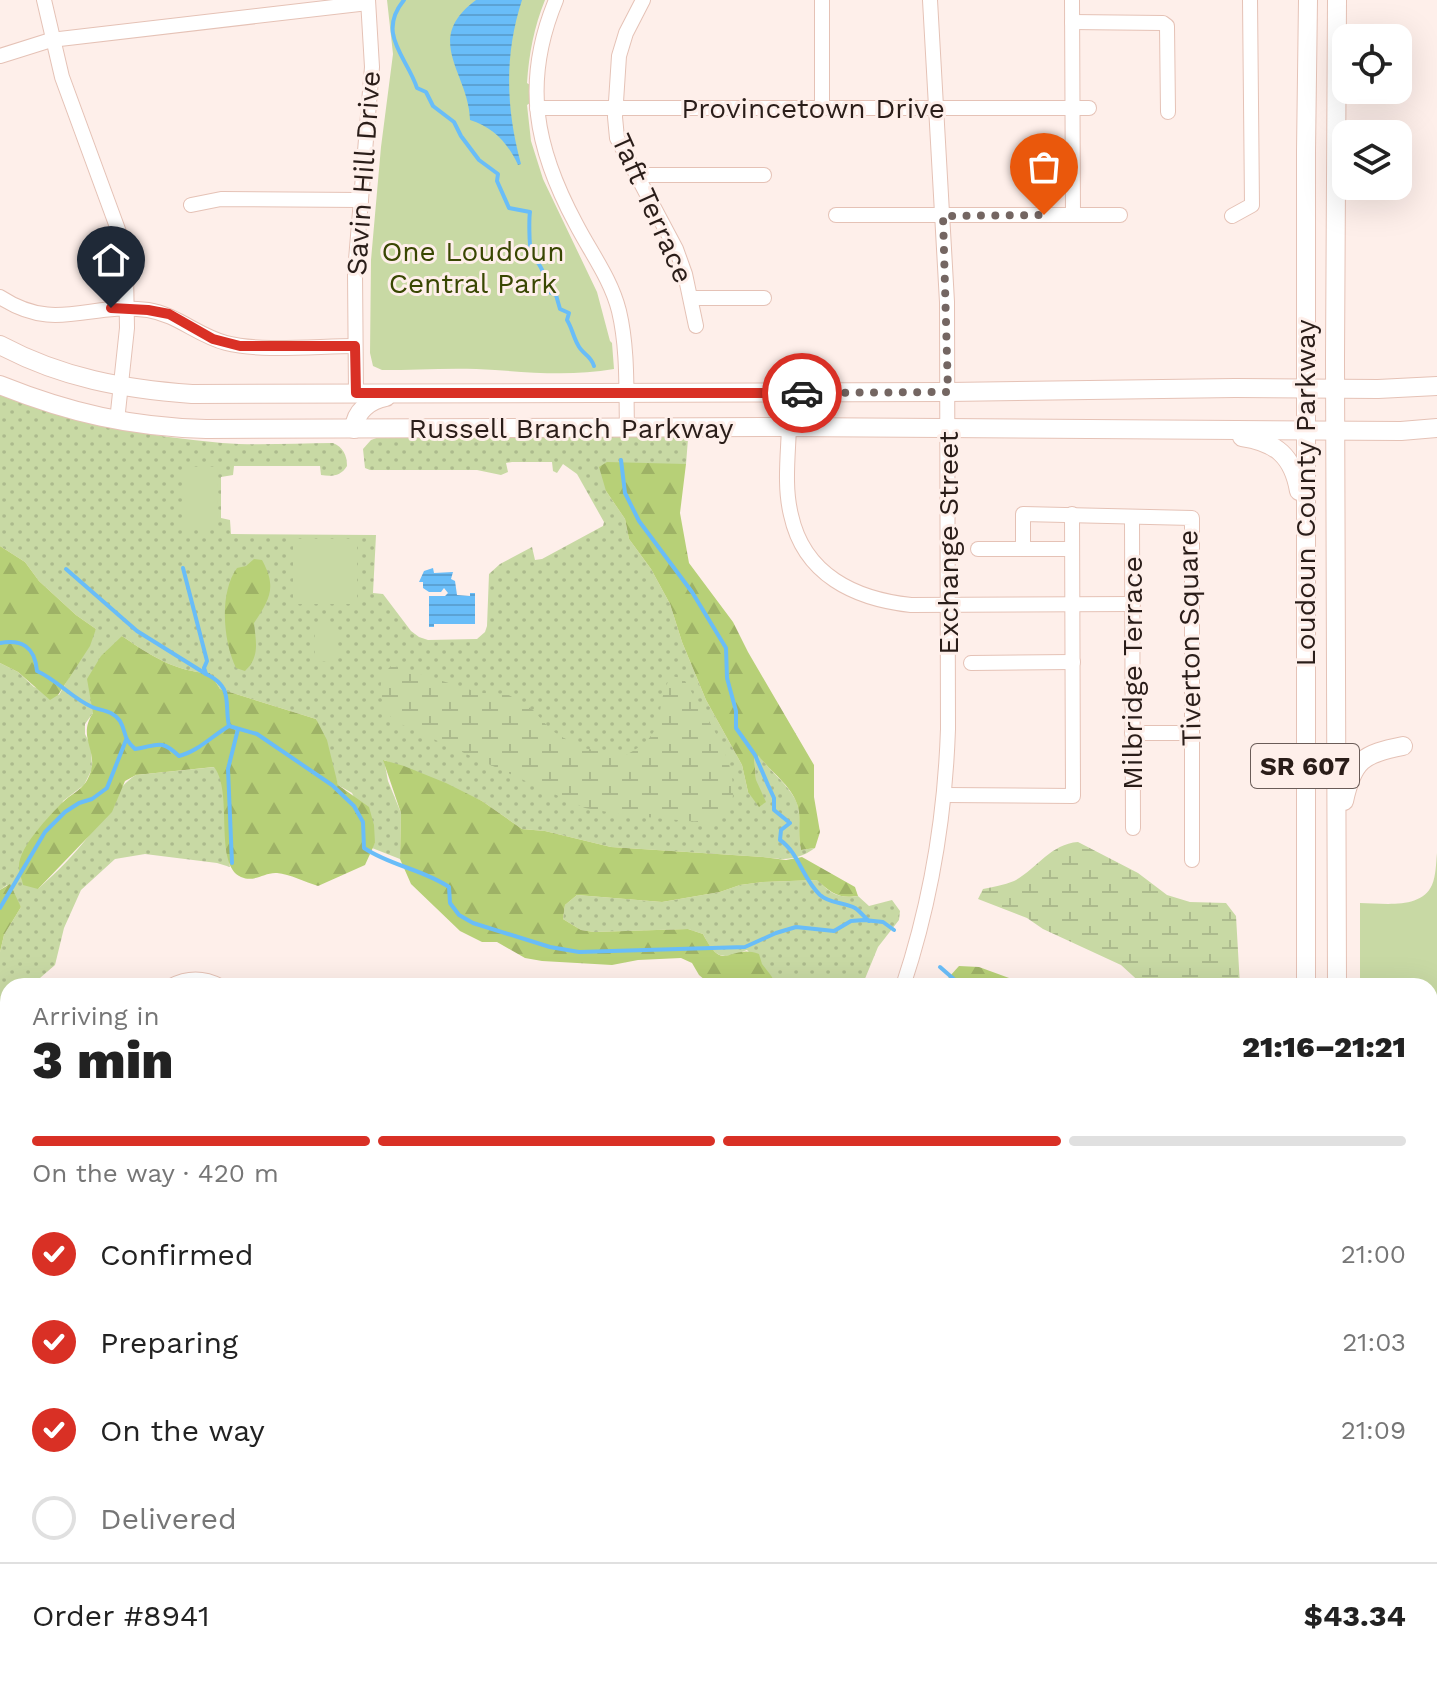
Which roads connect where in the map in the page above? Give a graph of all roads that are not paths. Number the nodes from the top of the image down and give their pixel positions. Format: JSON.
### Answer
{"nodes":[{"id":1,"x":44,"y":0,"type":"edge"},
{"id":2,"x":556,"y":0,"type":"edge"},
{"id":3,"x":643,"y":0,"type":"edge"},
{"id":4,"x":822,"y":0,"type":"edge"},
{"id":5,"x":930,"y":0,"type":"edge"},
{"id":6,"x":1072,"y":0,"type":"edge"},
{"id":7,"x":1250,"y":0,"type":"edge"},
{"id":8,"x":1337,"y":0,"type":"edge"},
{"id":9,"x":368,"y":1,"type":"edge"},
{"id":10,"x":1307,"y":4,"type":"edge"},
{"id":11,"x":1072,"y":22,"type":"junction"},
{"id":12,"x":51,"y":40,"type":"junction"},
{"id":13,"x":0,"y":56,"type":"edge"},
{"id":14,"x":616,"y":107,"type":"junction"},
{"id":15,"x":822,"y":107,"type":"junction"},
{"id":16,"x":537,"y":108,"type":"junction"},
{"id":17,"x":934,"y":108,"type":"junction"},
{"id":18,"x":1072,"y":108,"type":"junction"},
{"id":19,"x":1089,"y":108,"type":"dead end"},
{"id":20,"x":1168,"y":112,"type":"dead end"},
{"id":21,"x":636,"y":175,"type":"junction"},
{"id":22,"x":764,"y":175,"type":"dead end"},
{"id":23,"x":361,"y":200,"type":"junction"},
{"id":24,"x":191,"y":205,"type":"dead end"},
{"id":25,"x":836,"y":215,"type":"dead end"},
{"id":26,"x":1073,"y":215,"type":"junction"},
{"id":27,"x":1120,"y":215,"type":"dead end"},
{"id":28,"x":943,"y":216,"type":"junction"},
{"id":29,"x":1232,"y":216,"type":"dead end"},
{"id":30,"x":0,"y":297,"type":"edge"},
{"id":31,"x":691,"y":298,"type":"junction"},
{"id":32,"x":764,"y":298,"type":"dead end"},
{"id":33,"x":127,"y":308,"type":"junction"},
{"id":34,"x":696,"y":326,"type":"dead end"},
{"id":35,"x":0,"y":345,"type":"edge"},
{"id":36,"x":355,"y":346,"type":"junction"},
{"id":37,"x":0,"y":385,"type":"edge"},
{"id":38,"x":1437,"y":386,"type":"edge"},
{"id":39,"x":122,"y":387,"type":"junction"},
{"id":40,"x":1306,"y":388,"type":"junction"},
{"id":41,"x":1335,"y":389,"type":"junction"},
{"id":42,"x":948,"y":392,"type":"junction"},
{"id":43,"x":356,"y":393,"type":"junction"},
{"id":44,"x":401,"y":393,"type":"junction"},
{"id":45,"x":627,"y":393,"type":"junction"},
{"id":46,"x":117,"y":421,"type":"junction"},
{"id":47,"x":789,"y":427,"type":"junction"},
{"id":48,"x":627,"y":428,"type":"junction"},
{"id":49,"x":948,"y":428,"type":"junction"},
{"id":50,"x":1437,"y":428,"type":"edge"},
{"id":51,"x":354,"y":429,"type":"junction"},
{"id":52,"x":1306,"y":429,"type":"junction"},
{"id":53,"x":1190,"y":430,"type":"junction"},
{"id":54,"x":1336,"y":430,"type":"junction"},
{"id":55,"x":1072,"y":514,"type":"junction"},
{"id":56,"x":1132,"y":519,"type":"junction"},
{"id":57,"x":1305,"y":545,"type":"junction"},
{"id":58,"x":978,"y":549,"type":"dead end"},
{"id":59,"x":1023,"y":549,"type":"junction"},
{"id":60,"x":1072,"y":549,"type":"junction"},
{"id":61,"x":1133,"y":604,"type":"junction"},
{"id":62,"x":947,"y":605,"type":"junction"},
{"id":63,"x":1073,"y":605,"type":"junction"},
{"id":64,"x":1073,"y":662,"type":"junction"},
{"id":65,"x":971,"y":663,"type":"dead end"},
{"id":66,"x":1132,"y":733,"type":"junction"},
{"id":67,"x":1192,"y":733,"type":"junction"},
{"id":68,"x":1403,"y":746,"type":"dead end"},
{"id":69,"x":945,"y":795,"type":"junction"},
{"id":70,"x":1338,"y":827,"type":"junction"},
{"id":71,"x":1133,"y":828,"type":"dead end"},
{"id":72,"x":1192,"y":860,"type":"dead end"},
{"id":73,"x":905,"y":978,"type":"edge"},
{"id":74,"x":1306,"y":978,"type":"edge"},
{"id":75,"x":1337,"y":978,"type":"edge"}],
"edges":[{"from":1,"to":12,"type":"street"},
{"from":2,"to":16,"type":"street"},
{"from":3,"to":14,"type":"street","name":"Taft Terrace"},
{"from":4,"to":15,"type":"street"},
{"from":5,"to":17,"type":"street","name":"Exchange Street"},
{"from":6,"to":11,"type":"street"},
{"from":7,"to":29,"type":"street"},
{"from":8,"to":41,"type":"main road","name":"Loudoun County Parkway","number":"SR 607"},
{"from":9,"to":12,"type":"street"},
{"from":9,"to":23,"type":"street","name":"Savin Hill Drive"},
{"from":10,"to":40,"type":"main road","name":"Loudoun County Parkway","number":"SR 607"},
{"from":11,"to":18,"type":"street"},
{"from":11,"to":20,"type":"street"},
{"from":12,"to":13,"type":"street"},
{"from":12,"to":33,"type":"street"},
{"from":14,"to":15,"type":"street","name":"Provincetown Drive"},
{"from":14,"to":16,"type":"street","name":"Provincetown Drive"},
{"from":14,"to":21,"type":"street","name":"Taft Terrace"},
{"from":15,"to":17,"type":"street","name":"Provincetown Drive"},
{"from":16,"to":45,"type":"street"},
{"from":17,"to":18,"type":"street","name":"Provincetown Drive"},
{"from":17,"to":28,"type":"street","name":"Exchange Street"},
{"from":18,"to":19,"type":"street","name":"Provincetown Drive"},
{"from":18,"to":26,"type":"street"},
{"from":21,"to":22,"type":"street"},
{"from":21,"to":31,"type":"street","name":"Taft Terrace"},
{"from":23,"to":24,"type":"street"},
{"from":23,"to":36,"type":"street","name":"Savin Hill Drive"},
{"from":25,"to":28,"type":"street"},
{"from":26,"to":27,"type":"street"},
{"from":26,"to":28,"type":"street"},
{"from":28,"to":42,"type":"street","name":"Exchange Street"},
{"from":30,"to":33,"type":"street"},
{"from":31,"to":32,"type":"street"},
{"from":31,"to":34,"type":"street","name":"Taft Terrace"},
{"from":33,"to":36,"type":"street"},
{"from":33,"to":39,"type":"street"},
{"from":35,"to":39,"type":"main road","name":"Russell Branch Parkway"},
{"from":36,"to":43,"type":"street","name":"Savin Hill Drive"},
{"from":37,"to":46,"type":"main road","name":"Russell Branch Parkway"},
{"from":38,"to":41,"type":"main road","name":"Russell Branch Parkway"},
{"from":39,"to":43,"type":"main road","name":"Russell Branch Parkway"},
{"from":39,"to":46,"type":"street"},
{"from":40,"to":41,"type":"main road","name":"Russell Branch Parkway"},
{"from":40,"to":42,"type":"main road","name":"Russell Branch Parkway"},
{"from":40,"to":52,"type":"main road","name":"Loudoun County Parkway","number":"SR 607"},
{"from":41,"to":54,"type":"main road","name":"Loudoun County Parkway","number":"SR 607"},
{"from":42,"to":45,"type":"main road","name":"Russell Branch Parkway"},
{"from":42,"to":49,"type":"street","name":"Exchange Street"},
{"from":43,"to":44,"type":"main road","name":"Russell Branch Parkway"},
{"from":44,"to":45,"type":"main road","name":"Russell Branch Parkway"},
{"from":44,"to":51,"type":"main road"},
{"from":45,"to":48,"type":"street"},
{"from":46,"to":51,"type":"main road","name":"Russell Branch Parkway"},
{"from":47,"to":48,"type":"main road","name":"Russell Branch Parkway"},
{"from":47,"to":49,"type":"main road","name":"Russell Branch Parkway"},
{"from":47,"to":62,"type":"street"},
{"from":48,"to":51,"type":"main road","name":"Russell Branch Parkway"},
{"from":49,"to":53,"type":"main road","name":"Russell Branch Parkway"},
{"from":49,"to":62,"type":"street","name":"Exchange Street"},
{"from":50,"to":54,"type":"main road","name":"Russell Branch Parkway"},
{"from":52,"to":53,"type":"main road","name":"Russell Branch Parkway"},
{"from":52,"to":54,"type":"main road","name":"Russell Branch Parkway"},
{"from":52,"to":57,"type":"main road","name":"Loudoun County Parkway","number":"SR 607"},
{"from":53,"to":57,"type":"main road"},
{"from":54,"to":70,"type":"main road","name":"Loudoun County Parkway","number":"SR 607"},
{"from":55,"to":56,"type":"street","name":"Tiverton Square"},
{"from":55,"to":59,"type":"street","name":"Tiverton Square"},
{"from":55,"to":60,"type":"street"},
{"from":56,"to":61,"type":"street","name":"Milbridge Terrace"},
{"from":56,"to":67,"type":"street","name":"Tiverton Square"},
{"from":57,"to":74,"type":"main road","name":"Loudoun County Parkway","number":"SR 607"},
{"from":58,"to":59,"type":"street"},
{"from":59,"to":60,"type":"street"},
{"from":60,"to":63,"type":"street"},
{"from":61,"to":63,"type":"street"},
{"from":61,"to":66,"type":"street","name":"Milbridge Terrace"},
{"from":62,"to":63,"type":"street"},
{"from":62,"to":69,"type":"street","name":"Exchange Street"},
{"from":63,"to":64,"type":"street"},
{"from":64,"to":65,"type":"street"},
{"from":64,"to":69,"type":"street"},
{"from":66,"to":67,"type":"street"},
{"from":66,"to":71,"type":"street","name":"Milbridge Terrace"},
{"from":67,"to":72,"type":"street","name":"Tiverton Square"},
{"from":68,"to":70,"type":"main road"},
{"from":69,"to":73,"type":"street","name":"Exchange Street"},
{"from":70,"to":75,"type":"main road","name":"Loudoun County Parkway","number":"SR 607"}]}
